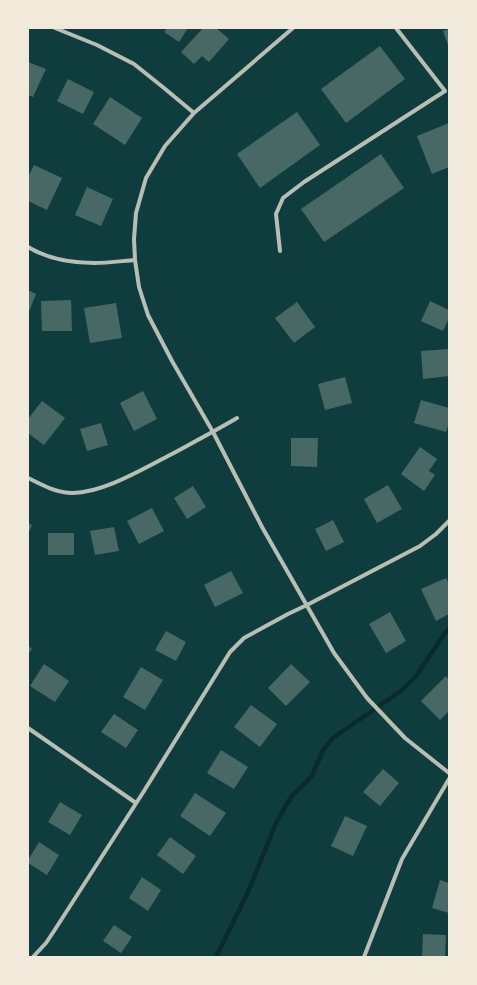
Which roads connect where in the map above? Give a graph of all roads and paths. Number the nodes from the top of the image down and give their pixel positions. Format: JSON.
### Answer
{"nodes":[{"id":1,"x":55,"y":28,"type":"edge"},
{"id":2,"x":293,"y":28,"type":"edge"},
{"id":3,"x":396,"y":28,"type":"edge"},
{"id":4,"x":447,"y":90,"type":"edge"},
{"id":5,"x":194,"y":113,"type":"junction"},
{"id":6,"x":28,"y":247,"type":"edge"},
{"id":7,"x":280,"y":251,"type":"dead end"},
{"id":8,"x":135,"y":260,"type":"junction"},
{"id":9,"x":237,"y":418,"type":"dead end"},
{"id":10,"x":213,"y":432,"type":"junction"},
{"id":11,"x":28,"y":478,"type":"edge"},
{"id":12,"x":449,"y":521,"type":"edge"},
{"id":13,"x":307,"y":605,"type":"junction"},
{"id":14,"x":28,"y":728,"type":"edge"},
{"id":15,"x":449,"y":773,"type":"edge"},
{"id":16,"x":449,"y":779,"type":"edge"},
{"id":17,"x":136,"y":803,"type":"junction"},
{"id":18,"x":33,"y":957,"type":"edge"},
{"id":19,"x":364,"y":957,"type":"edge"}],
"edges":[{"from":1,"to":5,"type":"street"},
{"from":2,"to":5,"type":"street"},
{"from":3,"to":4,"type":"street"},
{"from":4,"to":7,"type":"street"},
{"from":5,"to":8,"type":"street"},
{"from":6,"to":8,"type":"street"},
{"from":8,"to":10,"type":"street"},
{"from":9,"to":10,"type":"street"},
{"from":10,"to":11,"type":"street"},
{"from":10,"to":13,"type":"street"},
{"from":12,"to":13,"type":"street"},
{"from":13,"to":15,"type":"street"},
{"from":13,"to":17,"type":"street"},
{"from":14,"to":17,"type":"street"},
{"from":16,"to":19,"type":"street"},
{"from":17,"to":18,"type":"street"}]}
